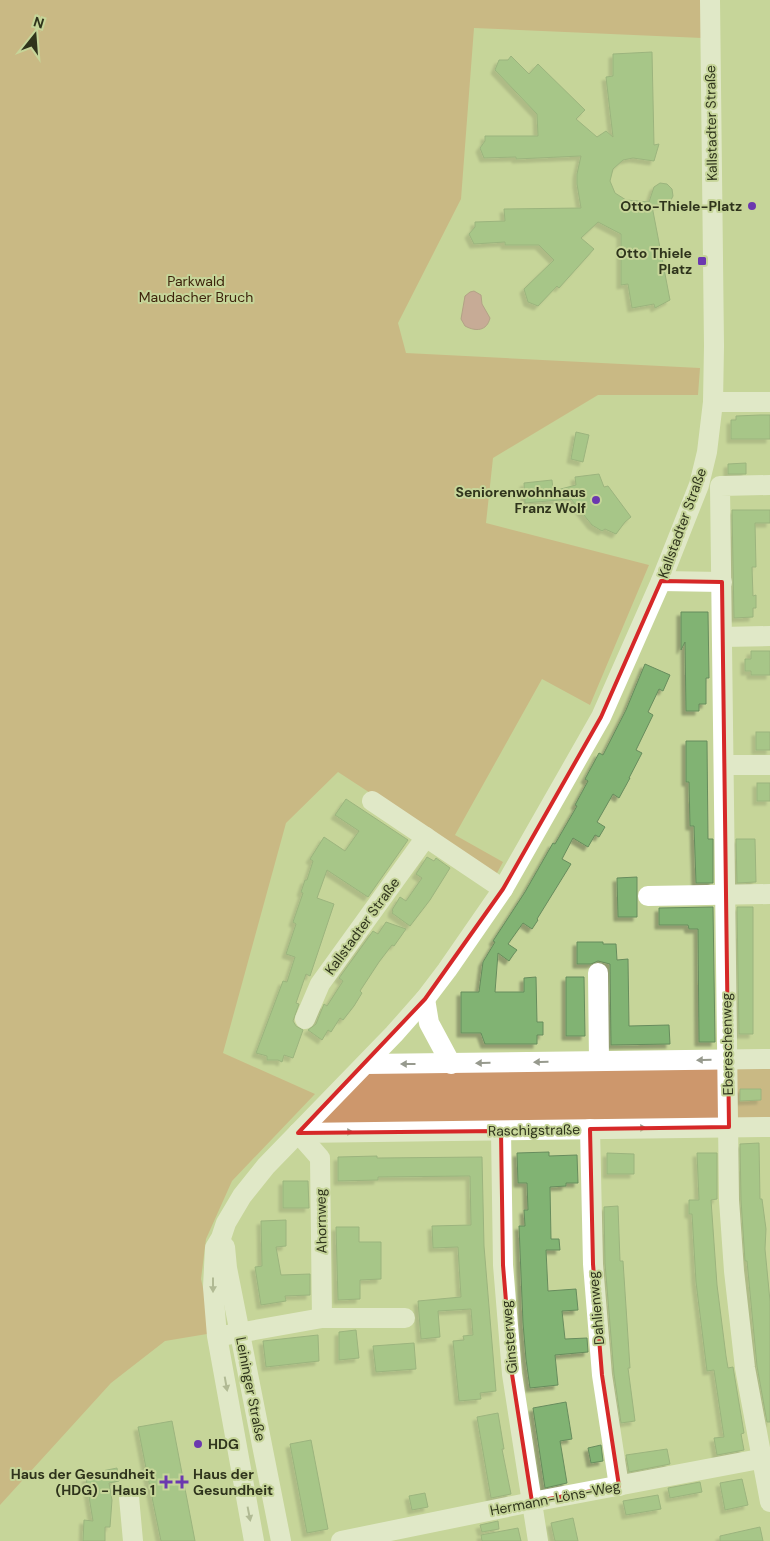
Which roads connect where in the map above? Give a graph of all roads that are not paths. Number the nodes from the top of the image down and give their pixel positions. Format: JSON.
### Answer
{"nodes":[{"id":1,"x":710,"y":0,"type":"edge"},
{"id":2,"x":713,"y":402,"type":"junction"},
{"id":3,"x":770,"y":402,"type":"edge"},
{"id":4,"x":770,"y":485,"type":"edge"},
{"id":5,"x":661,"y":581,"type":"junction"},
{"id":6,"x":722,"y":582,"type":"junction"},
{"id":7,"x":722,"y":636,"type":"junction"},
{"id":8,"x":770,"y":636,"type":"edge"},
{"id":9,"x":724,"y":765,"type":"junction"},
{"id":10,"x":770,"y":765,"type":"edge"},
{"id":11,"x":372,"y":800,"type":"dead end"},
{"id":12,"x":426,"y":837,"type":"junction"},
{"id":13,"x":503,"y":889,"type":"junction"},
{"id":14,"x":770,"y":894,"type":"edge"},
{"id":15,"x":725,"y":895,"type":"junction"},
{"id":16,"x":648,"y":896,"type":"dead end"},
{"id":17,"x":598,"y":973,"type":"dead end"},
{"id":18,"x":425,"y":999,"type":"junction"},
{"id":19,"x":305,"y":1019,"type":"dead end"},
{"id":20,"x":770,"y":1059,"type":"edge"},
{"id":21,"x":728,"y":1060,"type":"junction"},
{"id":22,"x":599,"y":1061,"type":"junction"},
{"id":23,"x":366,"y":1064,"type":"junction"},
{"id":24,"x":450,"y":1064,"type":"junction"},
{"id":25,"x":770,"y":1126,"type":"edge"},
{"id":26,"x":728,"y":1127,"type":"junction"},
{"id":27,"x":590,"y":1129,"type":"junction"},
{"id":28,"x":501,"y":1131,"type":"junction"},
{"id":29,"x":298,"y":1133,"type":"junction"},
{"id":30,"x":221,"y":1238,"type":"junction"},
{"id":31,"x":322,"y":1318,"type":"junction"},
{"id":32,"x":405,"y":1318,"type":"dead end"},
{"id":33,"x":240,"y":1332,"type":"junction"},
{"id":34,"x":218,"y":1336,"type":"junction"},
{"id":35,"x":765,"y":1458,"type":"edge"},
{"id":36,"x":619,"y":1486,"type":"junction"},
{"id":37,"x":129,"y":1497,"type":"dead end"},
{"id":38,"x":532,"y":1502,"type":"junction"},
{"id":39,"x":770,"y":1502,"type":"edge"},
{"id":40,"x":132,"y":1541,"type":"edge"},
{"id":41,"x":254,"y":1541,"type":"edge"},
{"id":42,"x":281,"y":1541,"type":"edge"},
{"id":43,"x":341,"y":1541,"type":"edge"},
{"id":44,"x":538,"y":1541,"type":"edge"}],
"edges":[{"from":1,"to":2,"type":"street","name":"Kallstadter Straße"},
{"from":2,"to":3,"type":"street"},
{"from":2,"to":5,"type":"street","name":"Kallstadter Straße"},
{"from":4,"to":6,"type":"street","name":"Ebereschenweg"},
{"from":5,"to":6,"type":"street"},
{"from":5,"to":13,"type":"street","name":"Kallstadter Straße"},
{"from":6,"to":7,"type":"street","name":"Ebereschenweg"},
{"from":7,"to":8,"type":"street"},
{"from":7,"to":9,"type":"street","name":"Ebereschenweg"},
{"from":9,"to":10,"type":"street"},
{"from":9,"to":15,"type":"street","name":"Ebereschenweg"},
{"from":11,"to":12,"type":"street"},
{"from":12,"to":13,"type":"street"},
{"from":12,"to":19,"type":"street","name":"Kallstadter Straße"},
{"from":13,"to":18,"type":"street","name":"Kallstadter Straße"},
{"from":14,"to":15,"type":"street"},
{"from":15,"to":16,"type":"street"},
{"from":15,"to":21,"type":"street","name":"Ebereschenweg"},
{"from":17,"to":22,"type":"street"},
{"from":18,"to":23,"type":"street","name":"Kallstadter Straße"},
{"from":18,"to":24,"type":"street"},
{"from":20,"to":21,"type":"street"},
{"from":21,"to":22,"type":"street","one_way":true},
{"from":21,"to":26,"type":"street","name":"Ebereschenweg"},
{"from":22,"to":24,"type":"street","one_way":true},
{"from":24,"to":23,"type":"street","one_way":true},
{"from":23,"to":29,"type":"street","name":"Leininger Straße"},
{"from":25,"to":26,"type":"street","name":"Raschigstraße"},
{"from":27,"to":26,"type":"street","name":"Raschigstraße","one_way":true},
{"from":26,"to":35,"type":"street","name":"Ebereschenweg"},
{"from":27,"to":28,"type":"street","name":"Raschigstraße"},
{"from":27,"to":36,"type":"street","name":"Dahlienweg"},
{"from":29,"to":28,"type":"street","name":"Raschigstraße","one_way":true},
{"from":28,"to":38,"type":"street","name":"Ginsterweg"},
{"from":29,"to":30,"type":"street","name":"Leininger Straße"},
{"from":29,"to":31,"type":"street","name":"Ahornweg"},
{"from":30,"to":33,"type":"street","name":"Leininger Straße"},
{"from":30,"to":34,"type":"street","name":"Leininger Straße","one_way":true},
{"from":31,"to":32,"type":"street"},
{"from":31,"to":33,"type":"street"},
{"from":33,"to":34,"type":"street"},
{"from":33,"to":42,"type":"street","name":"Leininger Straße"},
{"from":34,"to":41,"type":"street","name":"Leininger Straße","one_way":true},
{"from":35,"to":36,"type":"street","name":"Hermann-Löns-Weg"},
{"from":35,"to":39,"type":"street","name":"Ebereschenweg"},
{"from":36,"to":38,"type":"street","name":"Hermann-Löns-Weg"},
{"from":37,"to":40,"type":"street"},
{"from":38,"to":43,"type":"street","name":"Hermann-Löns-Weg"},
{"from":38,"to":44,"type":"street","name":"Ginsterweg"}]}
